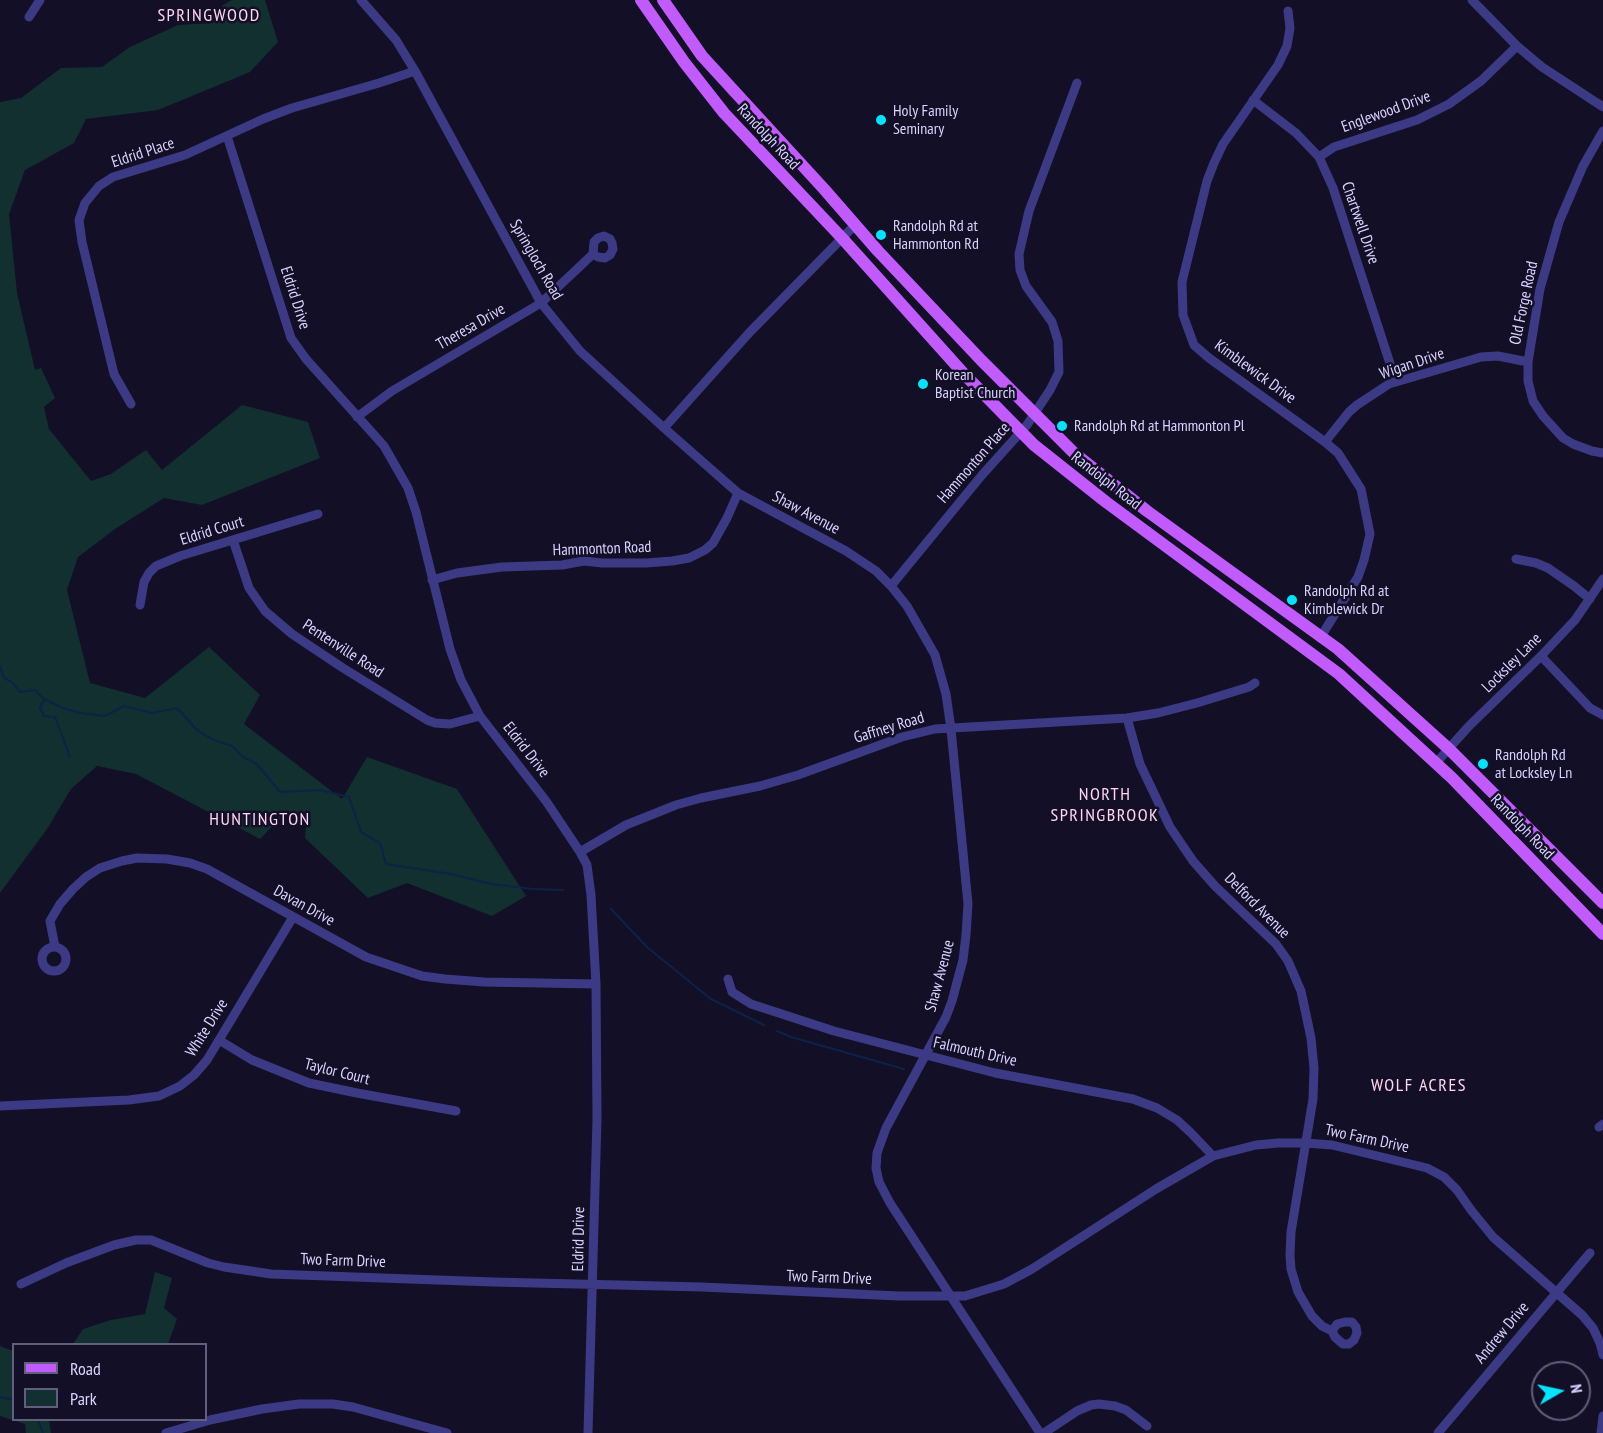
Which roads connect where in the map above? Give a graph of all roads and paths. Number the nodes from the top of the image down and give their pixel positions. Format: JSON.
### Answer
{"nodes":[{"id":1,"x":40,"y":0,"type":"edge"},
{"id":2,"x":361,"y":0,"type":"edge"},
{"id":3,"x":641,"y":0,"type":"edge"},
{"id":4,"x":663,"y":0,"type":"edge"},
{"id":5,"x":1472,"y":0,"type":"edge"},
{"id":6,"x":1288,"y":11,"type":"dead end"},
{"id":7,"x":29,"y":17,"type":"dead end"},
{"id":8,"x":1517,"y":46,"type":"junction"},
{"id":9,"x":415,"y":71,"type":"junction"},
{"id":10,"x":1077,"y":83,"type":"dead end"},
{"id":11,"x":1253,"y":100,"type":"junction"},
{"id":12,"x":1603,"y":107,"type":"edge"},
{"id":13,"x":1603,"y":131,"type":"edge"},
{"id":14,"x":227,"y":136,"type":"junction"},
{"id":15,"x":1319,"y":157,"type":"junction"},
{"id":16,"x":856,"y":226,"type":"junction"},
{"id":17,"x":842,"y":238,"type":"junction"},
{"id":18,"x":593,"y":254,"type":"dead end"},
{"id":19,"x":542,"y":303,"type":"junction"},
{"id":20,"x":1527,"y":362,"type":"junction"},
{"id":21,"x":1396,"y":382,"type":"junction"},
{"id":22,"x":130,"y":405,"type":"dead end"},
{"id":23,"x":1035,"y":414,"type":"junction"},
{"id":24,"x":357,"y":417,"type":"junction"},
{"id":25,"x":664,"y":428,"type":"junction"},
{"id":26,"x":1022,"y":431,"type":"junction"},
{"id":27,"x":1325,"y":442,"type":"junction"},
{"id":28,"x":1603,"y":453,"type":"edge"},
{"id":29,"x":738,"y":493,"type":"junction"},
{"id":30,"x":318,"y":514,"type":"dead end"},
{"id":31,"x":233,"y":540,"type":"junction"},
{"id":32,"x":1516,"y":560,"type":"dead end"},
{"id":33,"x":1603,"y":579,"type":"edge"},
{"id":34,"x":432,"y":580,"type":"junction"},
{"id":35,"x":891,"y":586,"type":"junction"},
{"id":36,"x":1590,"y":599,"type":"junction"},
{"id":37,"x":140,"y":605,"type":"dead end"},
{"id":38,"x":1320,"y":638,"type":"junction"},
{"id":39,"x":1541,"y":656,"type":"junction"},
{"id":40,"x":1255,"y":683,"type":"dead end"},
{"id":41,"x":480,"y":716,"type":"junction"},
{"id":42,"x":1603,"y":716,"type":"edge"},
{"id":43,"x":1127,"y":718,"type":"junction"},
{"id":44,"x":951,"y":729,"type":"junction"},
{"id":45,"x":1449,"y":749,"type":"junction"},
{"id":46,"x":1436,"y":764,"type":"junction"},
{"id":47,"x":580,"y":852,"type":"junction"},
{"id":48,"x":1603,"y":903,"type":"edge"},
{"id":49,"x":293,"y":917,"type":"junction"},
{"id":50,"x":1603,"y":934,"type":"edge"},
{"id":51,"x":55,"y":947,"type":"dead end"},
{"id":52,"x":728,"y":979,"type":"dead end"},
{"id":53,"x":596,"y":984,"type":"junction"},
{"id":54,"x":219,"y":1040,"type":"junction"},
{"id":55,"x":926,"y":1056,"type":"junction"},
{"id":56,"x":0,"y":1106,"type":"edge"},
{"id":57,"x":456,"y":1111,"type":"dead end"},
{"id":58,"x":1306,"y":1143,"type":"junction"},
{"id":59,"x":1213,"y":1156,"type":"junction"},
{"id":60,"x":1590,"y":1252,"type":"dead end"},
{"id":61,"x":21,"y":1284,"type":"dead end"},
{"id":62,"x":593,"y":1284,"type":"junction"},
{"id":63,"x":1556,"y":1292,"type":"junction"},
{"id":64,"x":951,"y":1296,"type":"junction"},
{"id":65,"x":1332,"y":1331,"type":"dead end"},
{"id":66,"x":1603,"y":1355,"type":"edge"},
{"id":67,"x":1603,"y":1416,"type":"edge"},
{"id":68,"x":207,"y":1421,"type":"edge"},
{"id":69,"x":207,"y":1421,"type":"edge"},
{"id":70,"x":1147,"y":1426,"type":"dead end"},
{"id":71,"x":166,"y":1433,"type":"edge"},
{"id":72,"x":447,"y":1433,"type":"edge"},
{"id":73,"x":588,"y":1433,"type":"edge"},
{"id":74,"x":1042,"y":1433,"type":"edge"},
{"id":75,"x":1438,"y":1433,"type":"edge"},
{"id":76,"x":1601,"y":1433,"type":"edge"}],
"edges":[{"from":1,"to":7,"type":"street"},
{"from":2,"to":9,"type":"street","name":"Springloch Road"},
{"from":3,"to":17,"type":"main road","name":"Randolph Road"},
{"from":4,"to":16,"type":"main road","name":"Randolph Road"},
{"from":5,"to":8,"type":"street"},
{"from":6,"to":11,"type":"street","name":"Kimblewick Drive"},
{"from":8,"to":12,"type":"street"},
{"from":8,"to":15,"type":"street","name":"Englewood Drive"},
{"from":9,"to":14,"type":"street","name":"Eldrid Place"},
{"from":9,"to":19,"type":"street","name":"Springloch Road"},
{"from":10,"to":23,"type":"street","name":"Hammonton Place"},
{"from":11,"to":15,"type":"street","name":"Chartwell Drive"},
{"from":11,"to":27,"type":"street","name":"Kimblewick Drive"},
{"from":13,"to":20,"type":"street","name":"Old Forge Road"},
{"from":14,"to":22,"type":"street","name":"Eldrid Place"},
{"from":14,"to":24,"type":"street","name":"Eldrid Drive"},
{"from":15,"to":21,"type":"street","name":"Chartwell Drive"},
{"from":16,"to":17,"type":"street"},
{"from":16,"to":23,"type":"main road","name":"Randolph Road"},
{"from":17,"to":25,"type":"street"},
{"from":17,"to":26,"type":"main road","name":"Randolph Road"},
{"from":18,"to":19,"type":"street","name":"Theresa Drive"},
{"from":19,"to":24,"type":"street","name":"Theresa Drive"},
{"from":19,"to":25,"type":"street","name":"Springloch Road"},
{"from":20,"to":21,"type":"street","name":"Wigan Drive"},
{"from":20,"to":28,"type":"street","name":"Old Forge Road"},
{"from":21,"to":27,"type":"street","name":"Wigan Drive"},
{"from":23,"to":26,"type":"street","name":"Hammonton Place"},
{"from":23,"to":38,"type":"main road","name":"Randolph Road"},
{"from":24,"to":34,"type":"street","name":"Eldrid Drive"},
{"from":25,"to":29,"type":"street","name":"Springloch Road"},
{"from":26,"to":35,"type":"street","name":"Hammonton Place"},
{"from":26,"to":46,"type":"main road","name":"Randolph Road"},
{"from":27,"to":38,"type":"street","name":"Kimblewick Drive"},
{"from":29,"to":34,"type":"street","name":"Hammonton Road"},
{"from":29,"to":35,"type":"street","name":"Shaw Avenue"},
{"from":30,"to":31,"type":"street","name":"Eldrid Court"},
{"from":31,"to":37,"type":"street","name":"Eldrid Court"},
{"from":31,"to":41,"type":"street","name":"Pentenville Road"},
{"from":32,"to":36,"type":"street"},
{"from":33,"to":36,"type":"street","name":"Locksley Lane"},
{"from":34,"to":41,"type":"street","name":"Eldrid Drive"},
{"from":35,"to":44,"type":"street","name":"Shaw Avenue"},
{"from":36,"to":39,"type":"street","name":"Locksley Lane"},
{"from":38,"to":45,"type":"main road","name":"Randolph Road"},
{"from":39,"to":42,"type":"street"},
{"from":39,"to":45,"type":"street","name":"Locksley Lane"},
{"from":40,"to":43,"type":"street","name":"Gaffney Road"},
{"from":41,"to":47,"type":"street","name":"Eldrid Drive"},
{"from":43,"to":44,"type":"street","name":"Gaffney Road"},
{"from":43,"to":58,"type":"street","name":"Delford Avenue"},
{"from":44,"to":47,"type":"street","name":"Gaffney Road"},
{"from":44,"to":55,"type":"street","name":"Shaw Avenue"},
{"from":45,"to":46,"type":"street","name":"Locksley Lane"},
{"from":45,"to":48,"type":"main road","name":"Randolph Road"},
{"from":46,"to":50,"type":"main road","name":"Randolph Road"},
{"from":47,"to":53,"type":"street","name":"Eldrid Drive"},
{"from":49,"to":51,"type":"street","name":"Davan Drive"},
{"from":49,"to":53,"type":"street","name":"Davan Drive"},
{"from":49,"to":54,"type":"street","name":"White Drive"},
{"from":52,"to":55,"type":"street","name":"Falmouth Drive"},
{"from":53,"to":62,"type":"street","name":"Eldrid Drive"},
{"from":54,"to":56,"type":"street","name":"White Drive"},
{"from":54,"to":57,"type":"street","name":"Taylor Court"},
{"from":55,"to":59,"type":"street","name":"Falmouth Drive"},
{"from":55,"to":64,"type":"street","name":"Shaw Avenue"},
{"from":58,"to":59,"type":"street","name":"Two Farm Drive"},
{"from":58,"to":63,"type":"street","name":"Two Farm Drive"},
{"from":58,"to":65,"type":"street","name":"Delford Avenue"},
{"from":59,"to":64,"type":"street","name":"Two Farm Drive"},
{"from":60,"to":63,"type":"street","name":"Andrew Drive"},
{"from":61,"to":62,"type":"street","name":"Two Farm Drive"},
{"from":62,"to":64,"type":"street","name":"Two Farm Drive"},
{"from":62,"to":73,"type":"street","name":"Eldrid Drive"},
{"from":63,"to":66,"type":"street","name":"Two Farm Drive"},
{"from":63,"to":75,"type":"street","name":"Andrew Drive"},
{"from":64,"to":74,"type":"street","name":"Shaw Avenue"},
{"from":67,"to":76,"type":"street"},
{"from":68,"to":71,"type":"street"},
{"from":69,"to":72,"type":"street"},
{"from":70,"to":74,"type":"street"}]}
